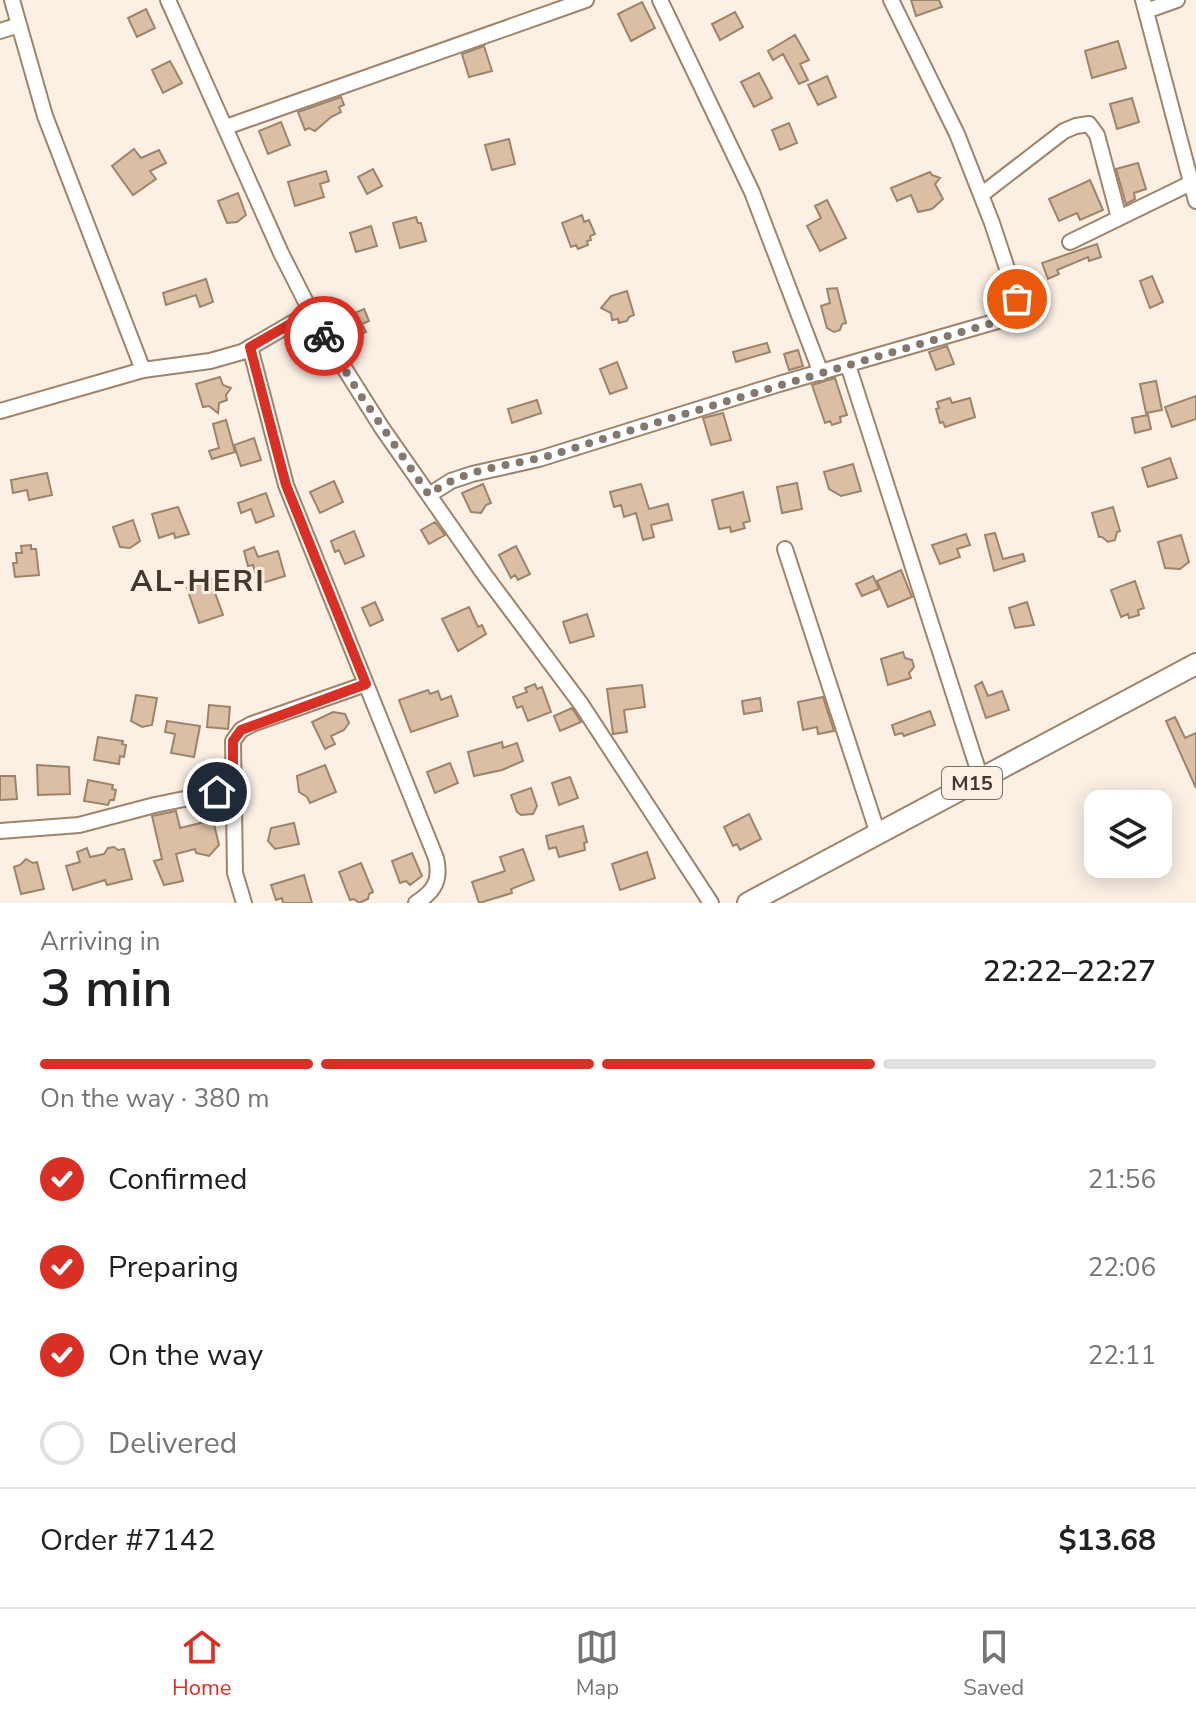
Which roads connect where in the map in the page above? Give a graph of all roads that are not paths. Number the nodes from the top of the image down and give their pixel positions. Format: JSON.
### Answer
{"nodes":[{"id":1,"x":12,"y":0,"type":"edge"},
{"id":2,"x":168,"y":0,"type":"edge"},
{"id":3,"x":586,"y":0,"type":"edge"},
{"id":4,"x":660,"y":0,"type":"edge"},
{"id":5,"x":891,"y":0,"type":"edge"},
{"id":6,"x":1177,"y":0,"type":"edge"},
{"id":7,"x":1144,"y":5,"type":"edge"},
{"id":8,"x":545,"y":7,"type":"edge"},
{"id":9,"x":19,"y":25,"type":"junction"},
{"id":10,"x":0,"y":31,"type":"edge"},
{"id":11,"x":226,"y":127,"type":"junction"},
{"id":12,"x":1194,"y":190,"type":"edge"},
{"id":13,"x":981,"y":195,"type":"junction"},
{"id":14,"x":1119,"y":218,"type":"junction"},
{"id":15,"x":1070,"y":242,"type":"dead end"},
{"id":16,"x":311,"y":312,"type":"junction"},
{"id":17,"x":250,"y":347,"type":"junction"},
{"id":18,"x":848,"y":365,"type":"junction"},
{"id":19,"x":143,"y":370,"type":"junction"},
{"id":20,"x":821,"y":373,"type":"junction"},
{"id":21,"x":0,"y":411,"type":"edge"},
{"id":22,"x":429,"y":495,"type":"junction"},
{"id":23,"x":785,"y":549,"type":"dead end"},
{"id":24,"x":1196,"y":664,"type":"edge"},
{"id":25,"x":366,"y":684,"type":"junction"},
{"id":26,"x":981,"y":779,"type":"junction"},
{"id":27,"x":233,"y":789,"type":"junction"},
{"id":28,"x":0,"y":831,"type":"edge"},
{"id":29,"x":878,"y":834,"type":"junction"},
{"id":30,"x":244,"y":903,"type":"edge"},
{"id":31,"x":416,"y":903,"type":"edge"},
{"id":32,"x":711,"y":903,"type":"edge"},
{"id":33,"x":748,"y":903,"type":"edge"}],
"edges":[{"from":1,"to":9,"type":"street"},
{"from":2,"to":11,"type":"street"},
{"from":3,"to":8,"type":"street"},
{"from":4,"to":20,"type":"street"},
{"from":5,"to":13,"type":"street"},
{"from":6,"to":7,"type":"street"},
{"from":7,"to":12,"type":"street"},
{"from":8,"to":11,"type":"street"},
{"from":9,"to":10,"type":"street"},
{"from":9,"to":19,"type":"street"},
{"from":11,"to":16,"type":"street"},
{"from":12,"to":14,"type":"street"},
{"from":13,"to":14,"type":"street"},
{"from":13,"to":18,"type":"street"},
{"from":14,"to":15,"type":"street"},
{"from":16,"to":17,"type":"street"},
{"from":16,"to":22,"type":"street"},
{"from":17,"to":19,"type":"street"},
{"from":17,"to":25,"type":"street"},
{"from":18,"to":20,"type":"street"},
{"from":18,"to":26,"type":"street"},
{"from":19,"to":21,"type":"street"},
{"from":20,"to":22,"type":"street"},
{"from":22,"to":32,"type":"street"},
{"from":23,"to":29,"type":"street"},
{"from":24,"to":26,"type":"highway","number":"M15"},
{"from":25,"to":27,"type":"street"},
{"from":25,"to":31,"type":"street"},
{"from":26,"to":29,"type":"highway","number":"M15"},
{"from":27,"to":28,"type":"street"},
{"from":27,"to":30,"type":"street"},
{"from":29,"to":33,"type":"highway","number":"M15"}]}
